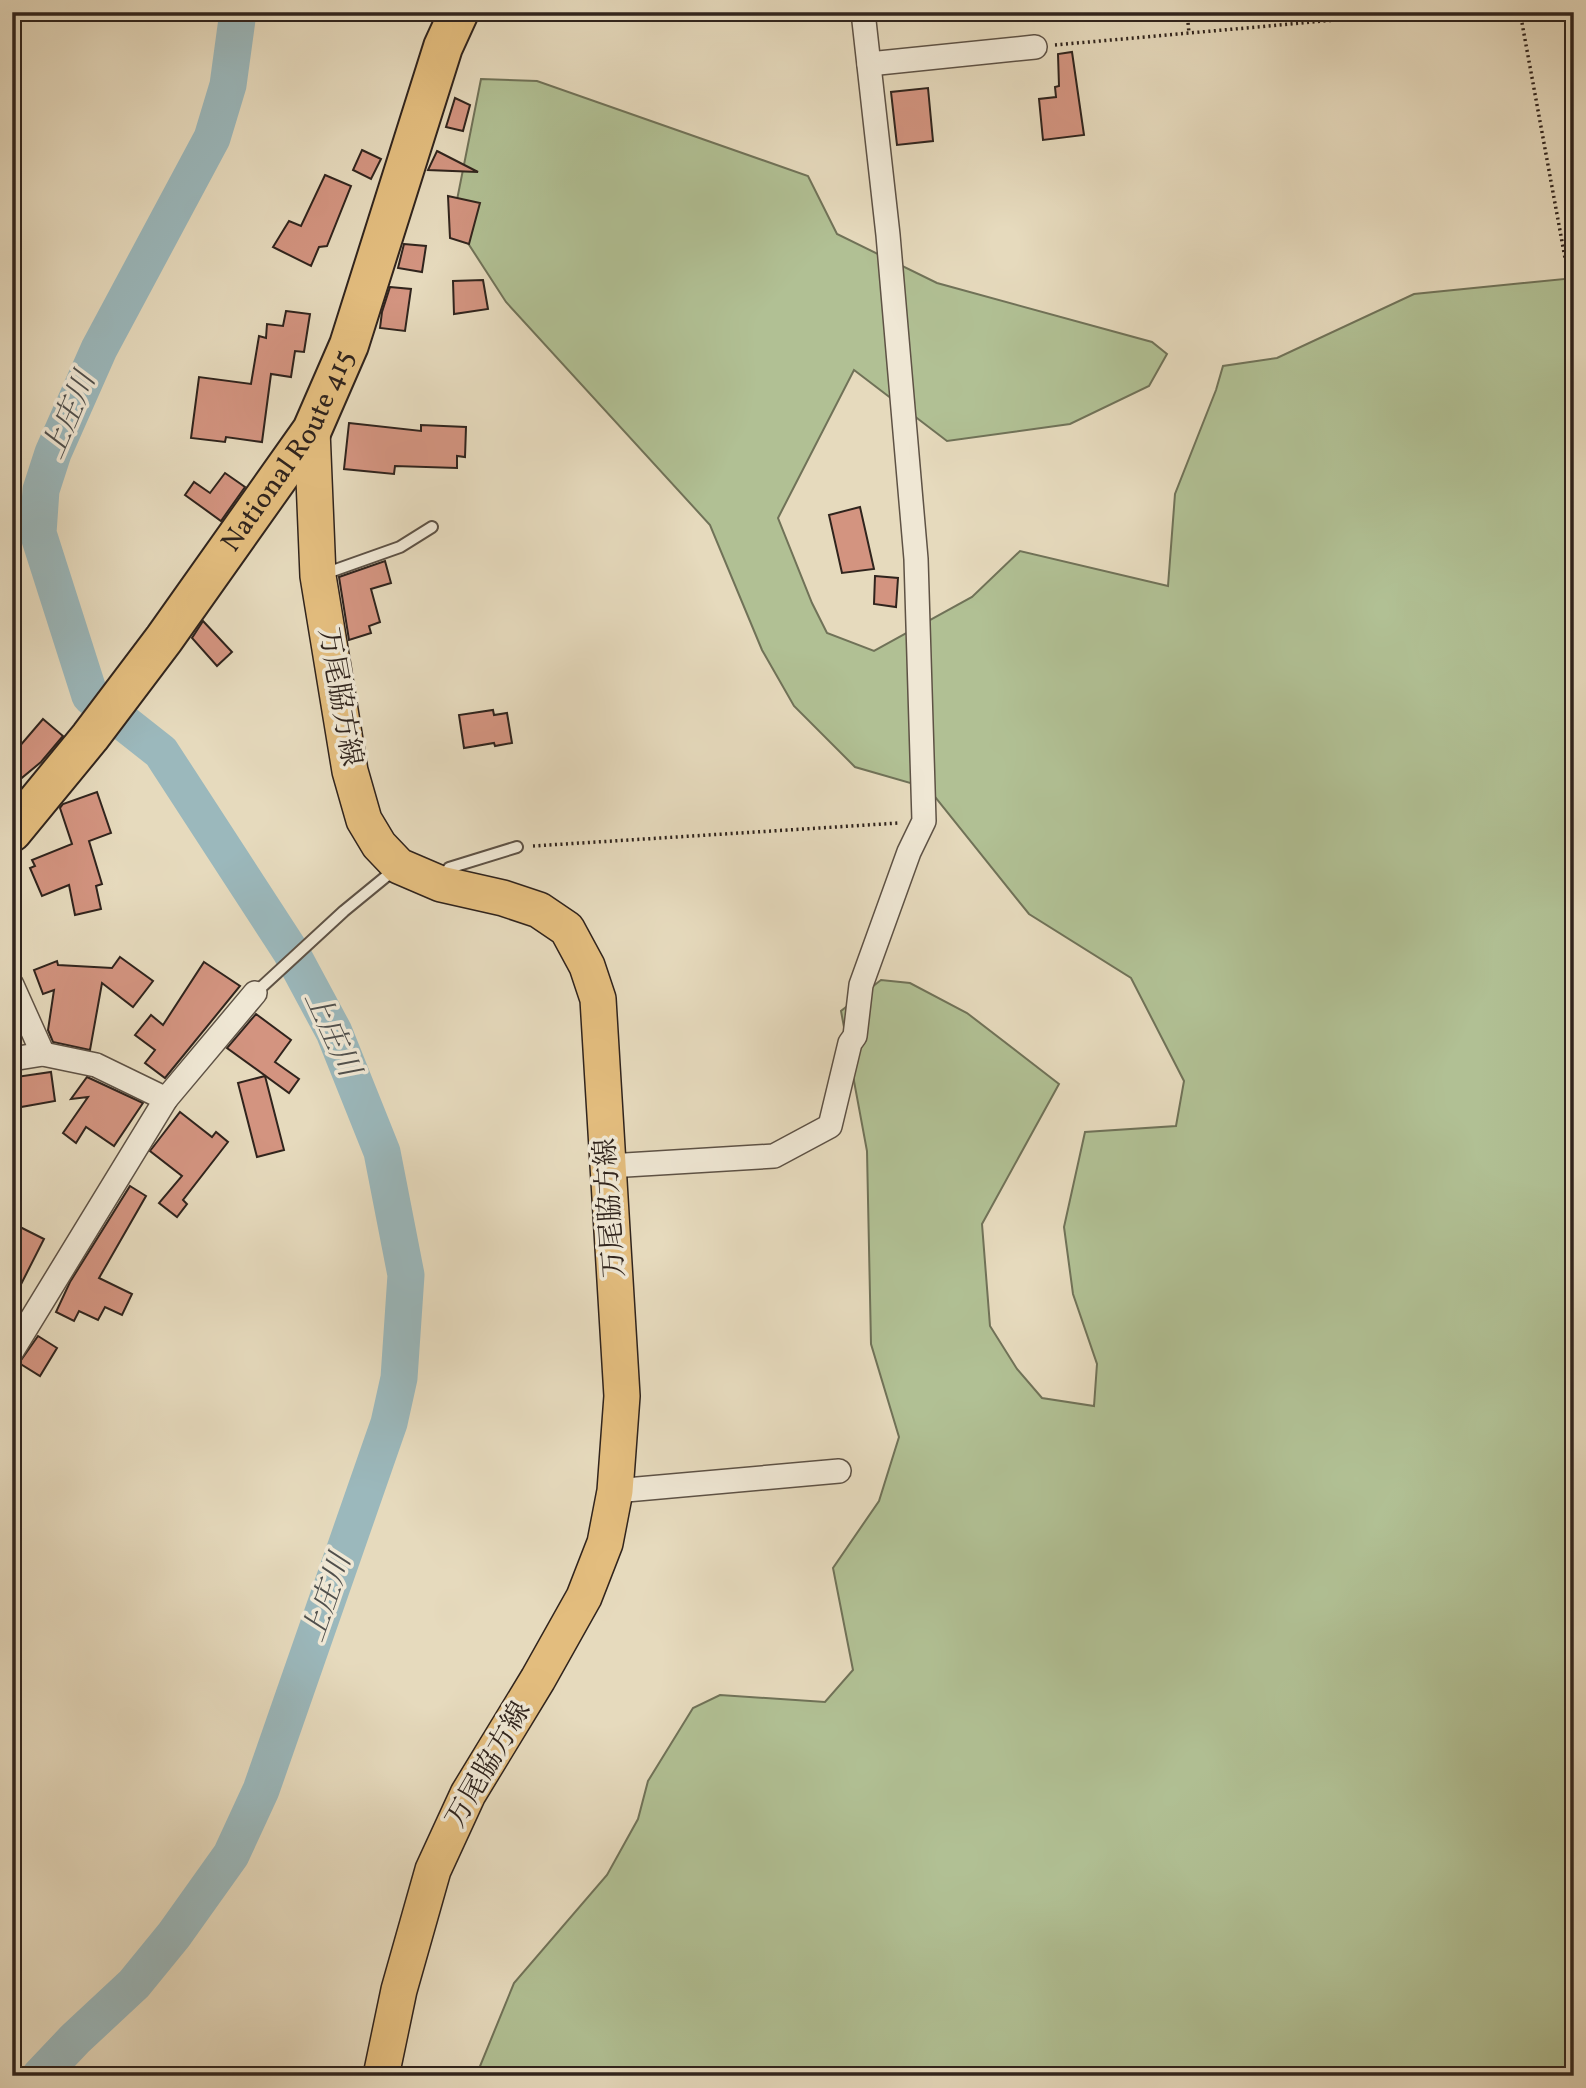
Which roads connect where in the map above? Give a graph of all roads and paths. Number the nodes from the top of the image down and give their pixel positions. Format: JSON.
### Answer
{"nodes":[{"id":1,"x":459,"y":12,"type":"edge"},
{"id":2,"x":863,"y":12,"type":"edge"},
{"id":3,"x":1187,"y":12,"type":"edge"},
{"id":4,"x":1425,"y":12,"type":"edge"},
{"id":5,"x":1520,"y":12,"type":"edge"},
{"id":6,"x":1189,"y":33,"type":"junction"},
{"id":7,"x":1035,"y":47,"type":"joint"},
{"id":8,"x":869,"y":64,"type":"junction"},
{"id":9,"x":1565,"y":258,"type":"dead end"},
{"id":10,"x":312,"y":430,"type":"junction"},
{"id":11,"x":432,"y":527,"type":"dead end"},
{"id":12,"x":318,"y":576,"type":"junction"},
{"id":13,"x":924,"y":821,"type":"junction"},
{"id":14,"x":12,"y":831,"type":"edge"},
{"id":15,"x":517,"y":846,"type":"joint"},
{"id":16,"x":399,"y":866,"type":"junction"},
{"id":17,"x":441,"y":884,"type":"junction"},
{"id":18,"x":12,"y":985,"type":"edge"},
{"id":19,"x":255,"y":993,"type":"joint"},
{"id":20,"x":43,"y":1054,"type":"junction"},
{"id":21,"x":12,"y":1059,"type":"edge"},
{"id":22,"x":166,"y":1100,"type":"junction"},
{"id":23,"x":609,"y":1166,"type":"junction"},
{"id":24,"x":12,"y":1351,"type":"edge"},
{"id":25,"x":839,"y":1471,"type":"dead end"},
{"id":26,"x":615,"y":1491,"type":"junction"},
{"id":27,"x":381,"y":2076,"type":"edge"}],
"edges":[{"from":1,"to":10,"type":"highway","name":"National Route 415"},
{"from":2,"to":8,"type":"street"},
{"from":3,"to":6,"type":"path"},
{"from":4,"to":6,"type":"path"},
{"from":5,"to":9,"type":"path"},
{"from":6,"to":7,"type":"path"},
{"from":7,"to":8,"type":"street"},
{"from":8,"to":13,"type":"street"},
{"from":10,"to":12,"type":"main road","name":"万尾脇方線"},
{"from":10,"to":14,"type":"highway","name":"National Route 415"},
{"from":11,"to":12,"type":"lane"},
{"from":12,"to":16,"type":"main road","name":"万尾脇方線"},
{"from":13,"to":15,"type":"path"},
{"from":13,"to":23,"type":"street"},
{"from":15,"to":17,"type":"lane"},
{"from":16,"to":17,"type":"main road","name":"万尾脇方線"},
{"from":16,"to":19,"type":"lane"},
{"from":17,"to":23,"type":"main road","name":"万尾脇方線"},
{"from":18,"to":20,"type":"street"},
{"from":19,"to":22,"type":"street"},
{"from":20,"to":21,"type":"street"},
{"from":20,"to":22,"type":"street"},
{"from":22,"to":24,"type":"street"},
{"from":23,"to":26,"type":"main road","name":"万尾脇方線"},
{"from":25,"to":26,"type":"street"},
{"from":26,"to":27,"type":"main road","name":"万尾脇方線"}]}
